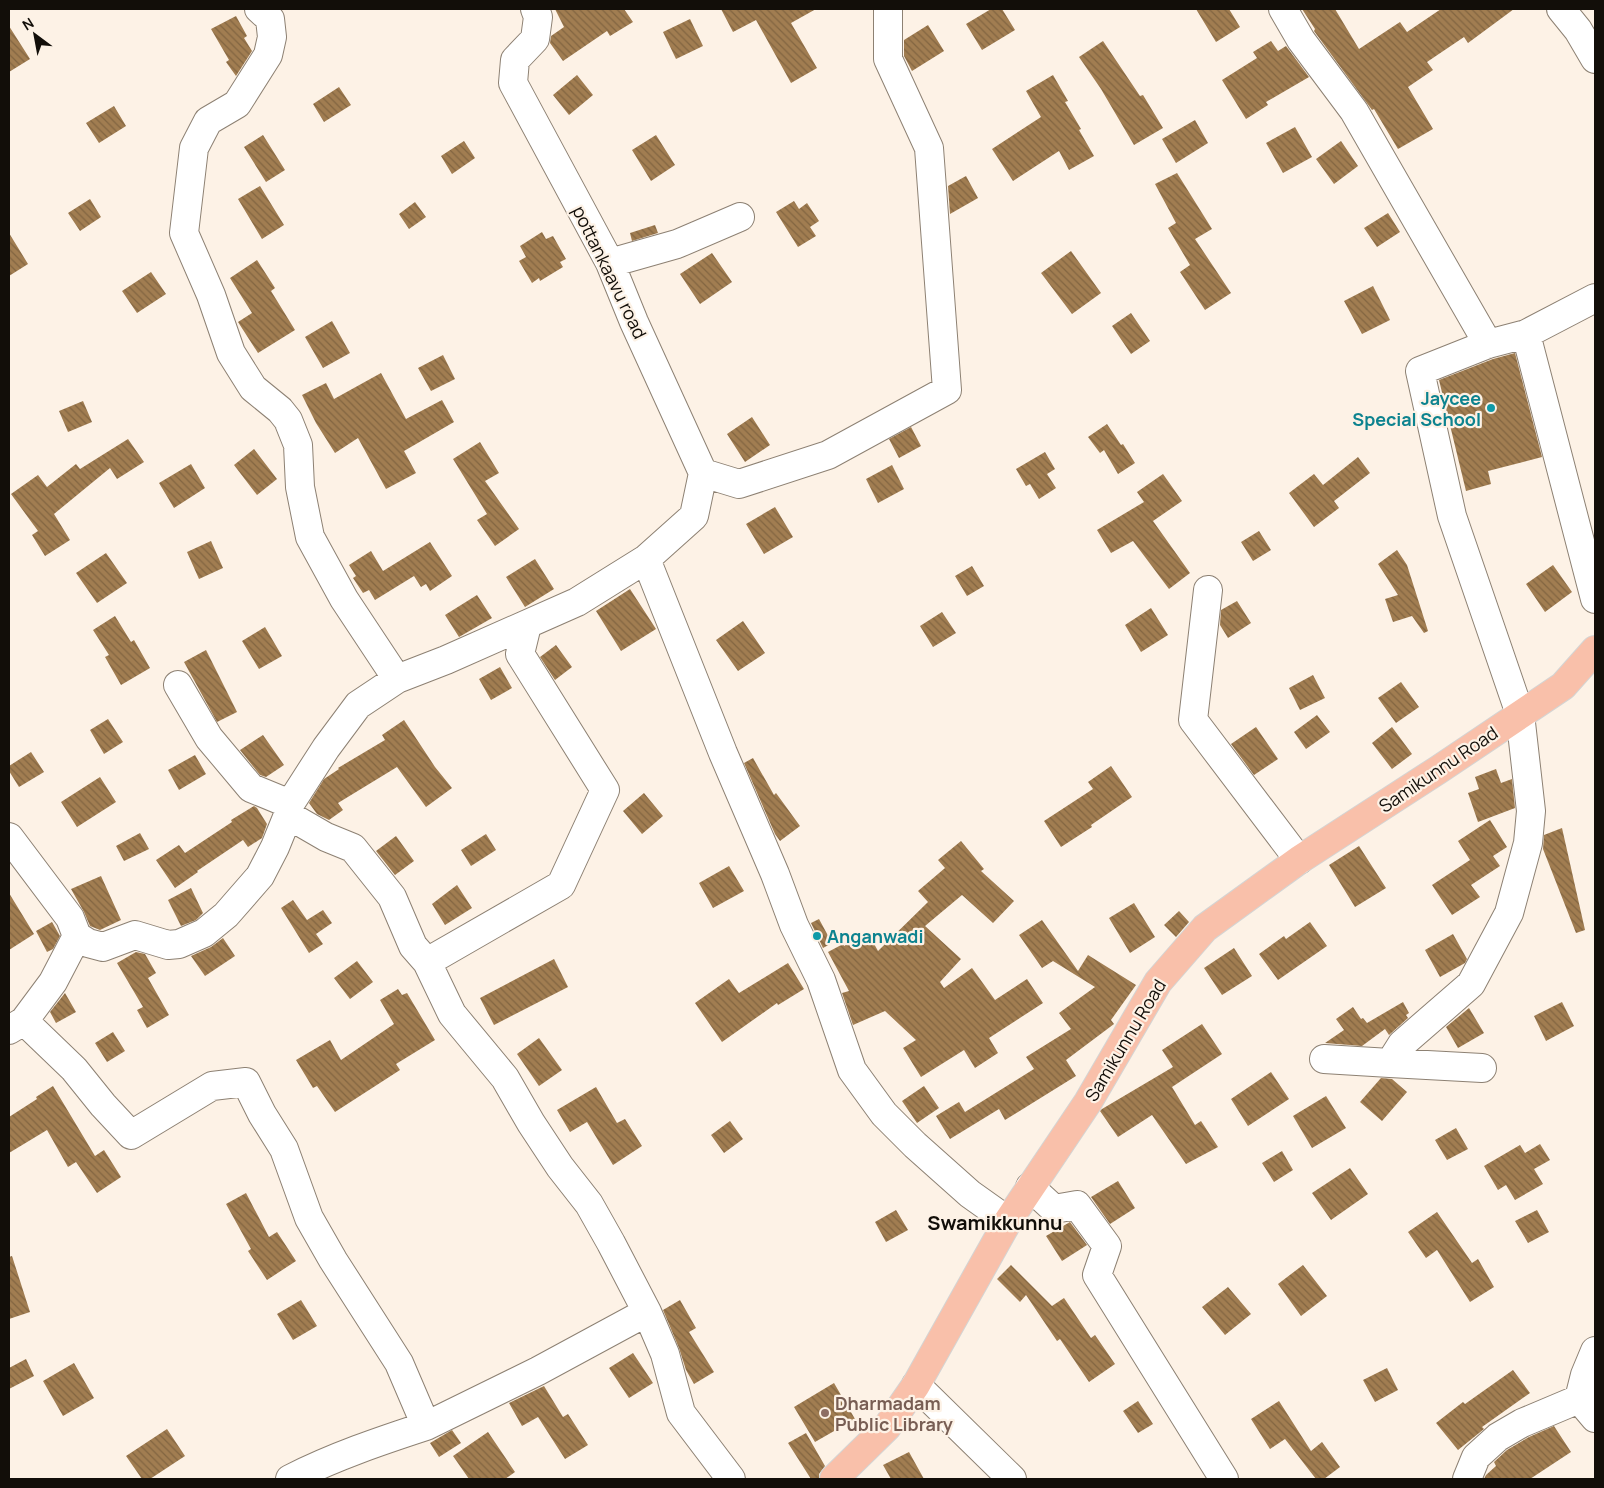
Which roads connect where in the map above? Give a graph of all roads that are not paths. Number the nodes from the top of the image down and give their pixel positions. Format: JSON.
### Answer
{"nodes":[{"id":1,"x":259,"y":9,"type":"edge"},
{"id":2,"x":535,"y":9,"type":"edge"},
{"id":3,"x":888,"y":9,"type":"edge"},
{"id":4,"x":1283,"y":9,"type":"edge"},
{"id":5,"x":1571,"y":12,"type":"edge"},
{"id":6,"x":1595,"y":60,"type":"edge"},
{"id":7,"x":740,"y":217,"type":"dead end"},
{"id":8,"x":610,"y":263,"type":"junction"},
{"id":9,"x":1595,"y":298,"type":"edge"},
{"id":10,"x":1526,"y":334,"type":"junction"},
{"id":11,"x":1488,"y":344,"type":"junction"},
{"id":12,"x":703,"y":473,"type":"junction"},
{"id":13,"x":646,"y":559,"type":"junction"},
{"id":14,"x":1208,"y":590,"type":"dead end"},
{"id":15,"x":1595,"y":599,"type":"edge"},
{"id":16,"x":527,"y":625,"type":"junction"},
{"id":17,"x":1595,"y":650,"type":"edge"},
{"id":18,"x":397,"y":679,"type":"junction"},
{"id":19,"x":178,"y":686,"type":"dead end"},
{"id":20,"x":1520,"y":714,"type":"junction"},
{"id":21,"x":289,"y":810,"type":"junction"},
{"id":22,"x":9,"y":836,"type":"edge"},
{"id":23,"x":1299,"y":860,"type":"junction"},
{"id":24,"x":77,"y":936,"type":"junction"},
{"id":25,"x":426,"y":962,"type":"junction"},
{"id":26,"x":16,"y":1025,"type":"edge"},
{"id":27,"x":1324,"y":1059,"type":"dead end"},
{"id":28,"x":1390,"y":1063,"type":"junction"},
{"id":29,"x":1482,"y":1068,"type":"dead end"},
{"id":30,"x":1030,"y":1187,"type":"junction"},
{"id":31,"x":1008,"y":1221,"type":"junction"},
{"id":32,"x":647,"y":1312,"type":"junction"},
{"id":33,"x":1595,"y":1351,"type":"edge"},
{"id":34,"x":916,"y":1385,"type":"junction"},
{"id":35,"x":1587,"y":1408,"type":"edge"},
{"id":36,"x":426,"y":1426,"type":"junction"},
{"id":37,"x":290,"y":1479,"type":"edge"},
{"id":38,"x":731,"y":1479,"type":"edge"},
{"id":39,"x":834,"y":1479,"type":"edge"},
{"id":40,"x":1012,"y":1479,"type":"edge"},
{"id":41,"x":1224,"y":1479,"type":"edge"},
{"id":42,"x":1467,"y":1479,"type":"edge"}],
"edges":[{"from":1,"to":18,"type":"street"},
{"from":2,"to":8,"type":"street","name":"pottankaavu road"},
{"from":3,"to":12,"type":"street"},
{"from":4,"to":11,"type":"street"},
{"from":5,"to":6,"type":"street"},
{"from":7,"to":8,"type":"street"},
{"from":8,"to":12,"type":"street","name":"pottankaavu road"},
{"from":9,"to":10,"type":"street"},
{"from":10,"to":11,"type":"street"},
{"from":10,"to":15,"type":"street"},
{"from":11,"to":20,"type":"street"},
{"from":12,"to":13,"type":"street"},
{"from":13,"to":16,"type":"street"},
{"from":13,"to":31,"type":"street"},
{"from":14,"to":23,"type":"street"},
{"from":16,"to":18,"type":"street"},
{"from":16,"to":25,"type":"street"},
{"from":17,"to":20,"type":"main road","name":"Samikunnu Road"},
{"from":18,"to":21,"type":"street"},
{"from":19,"to":21,"type":"street"},
{"from":20,"to":23,"type":"main road","name":"Samikunnu Road"},
{"from":20,"to":28,"type":"street"},
{"from":21,"to":24,"type":"street"},
{"from":21,"to":25,"type":"street"},
{"from":22,"to":24,"type":"street"},
{"from":23,"to":30,"type":"main road","name":"Samikunnu Road"},
{"from":24,"to":26,"type":"street"},
{"from":25,"to":32,"type":"street"},
{"from":26,"to":36,"type":"street"},
{"from":27,"to":28,"type":"street"},
{"from":28,"to":29,"type":"street"},
{"from":30,"to":31,"type":"main road","name":"Samikunnu Road"},
{"from":30,"to":41,"type":"street"},
{"from":31,"to":34,"type":"main road","name":"Samikunnu Road"},
{"from":32,"to":36,"type":"street"},
{"from":32,"to":38,"type":"street"},
{"from":33,"to":35,"type":"street"},
{"from":34,"to":39,"type":"main road","name":"Samikunnu Road"},
{"from":34,"to":40,"type":"street"},
{"from":35,"to":42,"type":"street"},
{"from":36,"to":37,"type":"street"}]}
